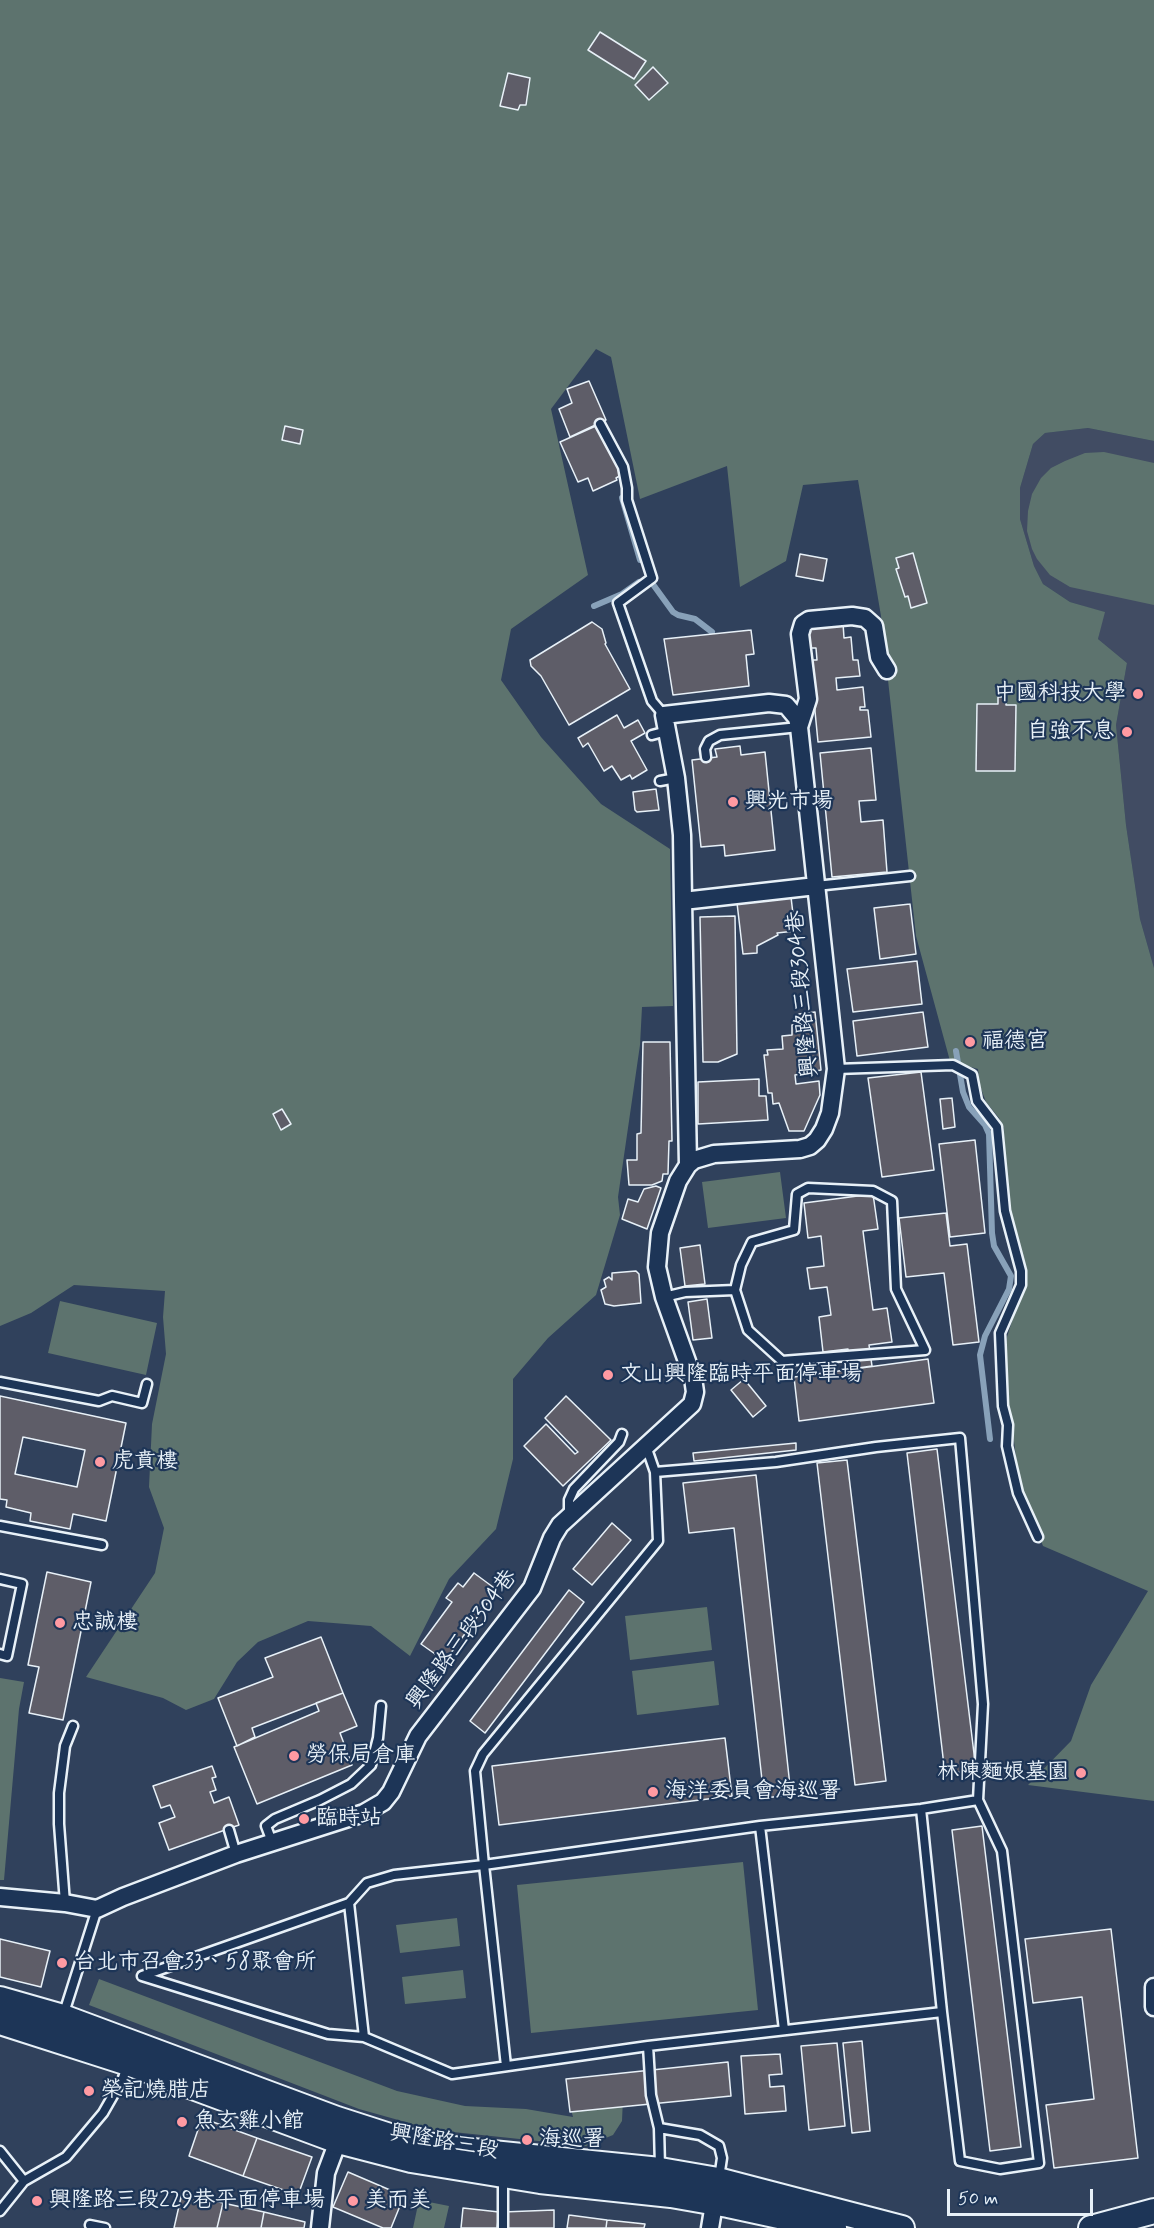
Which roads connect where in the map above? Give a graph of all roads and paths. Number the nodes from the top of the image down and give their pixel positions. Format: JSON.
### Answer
{"nodes":[{"id":1,"x":600,"y":424,"type":"dead end"},
{"id":2,"x":887,"y":670,"type":"dead end"},
{"id":3,"x":661,"y":727,"type":"junction"},
{"id":4,"x":799,"y":727,"type":"junction"},
{"id":5,"x":706,"y":757,"type":"dead end"},
{"id":6,"x":910,"y":876,"type":"dead end"},
{"id":7,"x":816,"y":886,"type":"junction"},
{"id":8,"x":683,"y":901,"type":"junction"},
{"id":9,"x":836,"y":1069,"type":"junction"},
{"id":10,"x":688,"y":1165,"type":"junction"},
{"id":11,"x":735,"y":1290,"type":"junction"},
{"id":12,"x":664,"y":1298,"type":"junction"},
{"id":13,"x":0,"y":1382,"type":"edge"},
{"id":14,"x":147,"y":1384,"type":"dead end"},
{"id":15,"x":622,"y":1434,"type":"dead end"},
{"id":16,"x":646,"y":1446,"type":"junction"},
{"id":17,"x":655,"y":1472,"type":"junction"},
{"id":18,"x":569,"y":1516,"type":"junction"},
{"id":19,"x":0,"y":1526,"type":"edge"},
{"id":20,"x":1038,"y":1537,"type":"dead end"},
{"id":21,"x":102,"y":1545,"type":"dead end"},
{"id":22,"x":0,"y":1579,"type":"edge"},
{"id":23,"x":0,"y":1654,"type":"edge"},
{"id":24,"x":381,"y":1706,"type":"dead end"},
{"id":25,"x":73,"y":1726,"type":"dead end"},
{"id":26,"x":978,"y":1800,"type":"junction"},
{"id":27,"x":921,"y":1809,"type":"junction"},
{"id":28,"x":760,"y":1826,"type":"junction"},
{"id":29,"x":229,"y":1830,"type":"dead end"},
{"id":30,"x":272,"y":1842,"type":"junction"},
{"id":31,"x":237,"y":1854,"type":"junction"},
{"id":32,"x":484,"y":1865,"type":"junction"},
{"id":33,"x":0,"y":1897,"type":"edge"},
{"id":34,"x":65,"y":1903,"type":"junction"},
{"id":35,"x":349,"y":1903,"type":"junction"},
{"id":36,"x":97,"y":1909,"type":"junction"},
{"id":37,"x":1154,"y":1987,"type":"edge"},
{"id":38,"x":0,"y":1999,"type":"edge"},
{"id":39,"x":1154,"y":2007,"type":"edge"},
{"id":40,"x":942,"y":2012,"type":"junction"},
{"id":41,"x":63,"y":2017,"type":"junction"},
{"id":42,"x":0,"y":2022,"type":"edge"},
{"id":43,"x":784,"y":2030,"type":"junction"},
{"id":44,"x":364,"y":2037,"type":"junction"},
{"id":45,"x":648,"y":2046,"type":"junction"},
{"id":46,"x":131,"y":2053,"type":"junction"},
{"id":47,"x":506,"y":2066,"type":"junction"},
{"id":48,"x":659,"y":2128,"type":"junction"},
{"id":49,"x":338,"y":2141,"type":"junction"},
{"id":50,"x":0,"y":2151,"type":"edge"},
{"id":51,"x":660,"y":2170,"type":"junction"},
{"id":52,"x":503,"y":2175,"type":"junction"},
{"id":53,"x":24,"y":2181,"type":"junction"},
{"id":54,"x":716,"y":2191,"type":"junction"},
{"id":55,"x":0,"y":2211,"type":"edge"},
{"id":56,"x":1154,"y":2211,"type":"edge"},
{"id":57,"x":90,"y":2225,"type":"dead end"},
{"id":58,"x":105,"y":2228,"type":"edge"},
{"id":59,"x":321,"y":2228,"type":"edge"},
{"id":60,"x":503,"y":2228,"type":"edge"},
{"id":61,"x":710,"y":2228,"type":"edge"},
{"id":62,"x":834,"y":2228,"type":"edge"},
{"id":63,"x":902,"y":2228,"type":"edge"},
{"id":64,"x":1091,"y":2228,"type":"edge"}],
"edges":[{"from":1,"to":3,"type":"lane","name":"興隆路三段304巷"},
{"from":2,"to":4,"type":"street"},
{"from":3,"to":4,"type":"street"},
{"from":3,"to":8,"type":"street","name":"興隆路三段304巷"},
{"from":4,"to":5,"type":"lane"},
{"from":4,"to":7,"type":"street","name":"興隆路三段304巷"},
{"from":6,"to":7,"type":"lane"},
{"from":7,"to":8,"type":"street","name":"興隆路三段304巷"},
{"from":7,"to":9,"type":"street","name":"興隆路三段304巷"},
{"from":8,"to":10,"type":"street","name":"興隆路三段304巷"},
{"from":9,"to":10,"type":"street","name":"興隆路三段304巷"},
{"from":9,"to":20,"type":"lane"},
{"from":10,"to":12,"type":"street","name":"興隆路三段304巷"},
{"from":11,"to":11,"type":"lane"},
{"from":11,"to":12,"type":"lane"},
{"from":12,"to":16,"type":"street","name":"興隆路三段304巷"},
{"from":13,"to":14,"type":"lane"},
{"from":15,"to":18,"type":"lane"},
{"from":16,"to":17,"type":"lane"},
{"from":16,"to":18,"type":"street","name":"興隆路三段304巷"},
{"from":17,"to":26,"type":"lane"},
{"from":17,"to":32,"type":"lane"},
{"from":18,"to":30,"type":"street","name":"興隆路三段304巷"},
{"from":19,"to":21,"type":"lane"},
{"from":22,"to":23,"type":"lane"},
{"from":24,"to":30,"type":"lane"},
{"from":25,"to":34,"type":"lane"},
{"from":26,"to":27,"type":"lane"},
{"from":26,"to":40,"type":"lane"},
{"from":27,"to":28,"type":"lane"},
{"from":27,"to":40,"type":"lane"},
{"from":28,"to":32,"type":"lane"},
{"from":28,"to":43,"type":"lane"},
{"from":29,"to":31,"type":"lane"},
{"from":30,"to":31,"type":"street","name":"興隆路三段304巷"},
{"from":31,"to":36,"type":"street","name":"興隆路三段304巷"},
{"from":32,"to":35,"type":"lane"},
{"from":32,"to":47,"type":"lane"},
{"from":33,"to":34,"type":"street"},
{"from":34,"to":36,"type":"street"},
{"from":35,"to":44,"type":"lane"},
{"from":35,"to":44,"type":"lane"},
{"from":36,"to":41,"type":"lane"},
{"from":37,"to":39,"type":"street"},
{"from":38,"to":41,"type":"main road","name":"興隆路三段"},
{"from":40,"to":43,"type":"lane"},
{"from":41,"to":46,"type":"main road","name":"興隆路三段"},
{"from":42,"to":46,"type":"main road","name":"興隆路三段"},
{"from":43,"to":45,"type":"lane"},
{"from":44,"to":47,"type":"lane"},
{"from":45,"to":47,"type":"lane"},
{"from":45,"to":48,"type":"lane"},
{"from":46,"to":49,"type":"main road","name":"興隆路三段"},
{"from":46,"to":51,"type":"main road","name":"興隆路三段"},
{"from":46,"to":53,"type":"lane"},
{"from":48,"to":51,"type":"lane"},
{"from":48,"to":54,"type":"lane"},
{"from":49,"to":52,"type":"main road","name":"興隆路三段"},
{"from":49,"to":59,"type":"street"},
{"from":50,"to":53,"type":"lane"},
{"from":51,"to":54,"type":"main road","name":"興隆路三段"},
{"from":52,"to":54,"type":"main road","name":"興隆路三段"},
{"from":52,"to":60,"type":"lane"},
{"from":53,"to":55,"type":"lane"},
{"from":54,"to":61,"type":"street"},
{"from":54,"to":62,"type":"main road","name":"興隆路三段"},
{"from":54,"to":63,"type":"main road","name":"興隆路三段"},
{"from":56,"to":64,"type":"main road"},
{"from":57,"to":58,"type":"lane"}]}
